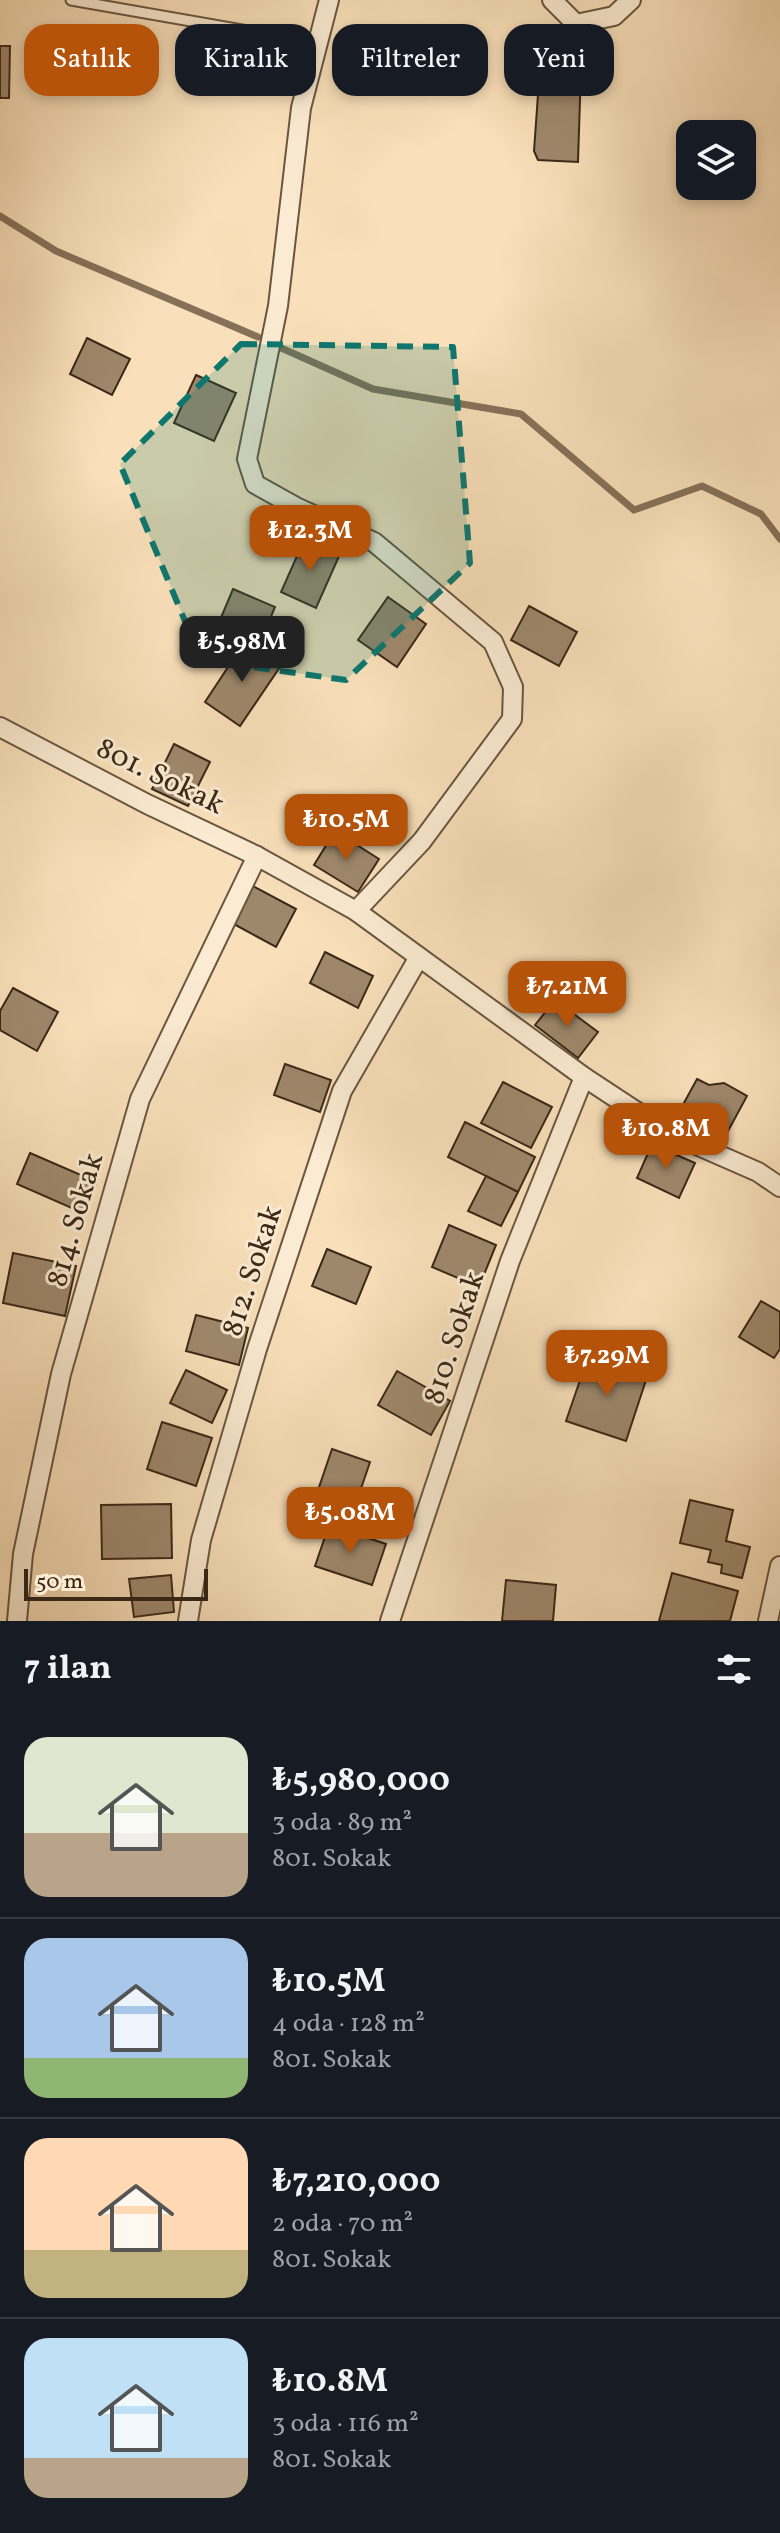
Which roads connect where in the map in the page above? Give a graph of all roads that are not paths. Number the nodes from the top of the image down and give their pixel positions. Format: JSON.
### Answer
{"nodes":[{"id":1,"x":71,"y":0,"type":"edge"},
{"id":2,"x":329,"y":0,"type":"edge"},
{"id":3,"x":552,"y":0,"type":"edge"},
{"id":4,"x":631,"y":0,"type":"edge"},
{"id":5,"x":317,"y":43,"type":"junction"},
{"id":6,"x":0,"y":727,"type":"edge"},
{"id":7,"x":257,"y":856,"type":"junction"},
{"id":8,"x":356,"y":911,"type":"junction"},
{"id":9,"x":419,"y":957,"type":"junction"},
{"id":10,"x":584,"y":1077,"type":"junction"},
{"id":11,"x":780,"y":1187,"type":"edge"},
{"id":12,"x":780,"y":1566,"type":"edge"},
{"id":13,"x":17,"y":1621,"type":"edge"},
{"id":14,"x":188,"y":1621,"type":"edge"},
{"id":15,"x":390,"y":1621,"type":"edge"},
{"id":16,"x":768,"y":1621,"type":"edge"}],
"edges":[{"from":1,"to":5,"type":"lane"},
{"from":2,"to":5,"type":"street"},
{"from":3,"to":4,"type":"street"},
{"from":5,"to":8,"type":"street"},
{"from":6,"to":7,"type":"street","name":"801. Sokak"},
{"from":7,"to":8,"type":"street","name":"801. Sokak"},
{"from":7,"to":13,"type":"street","name":"814. Sokak"},
{"from":8,"to":9,"type":"street","name":"801. Sokak"},
{"from":9,"to":10,"type":"street","name":"801. Sokak"},
{"from":9,"to":14,"type":"street","name":"812. Sokak"},
{"from":10,"to":11,"type":"street","name":"801. Sokak"},
{"from":10,"to":15,"type":"street","name":"810. Sokak"},
{"from":12,"to":16,"type":"street"}]}
